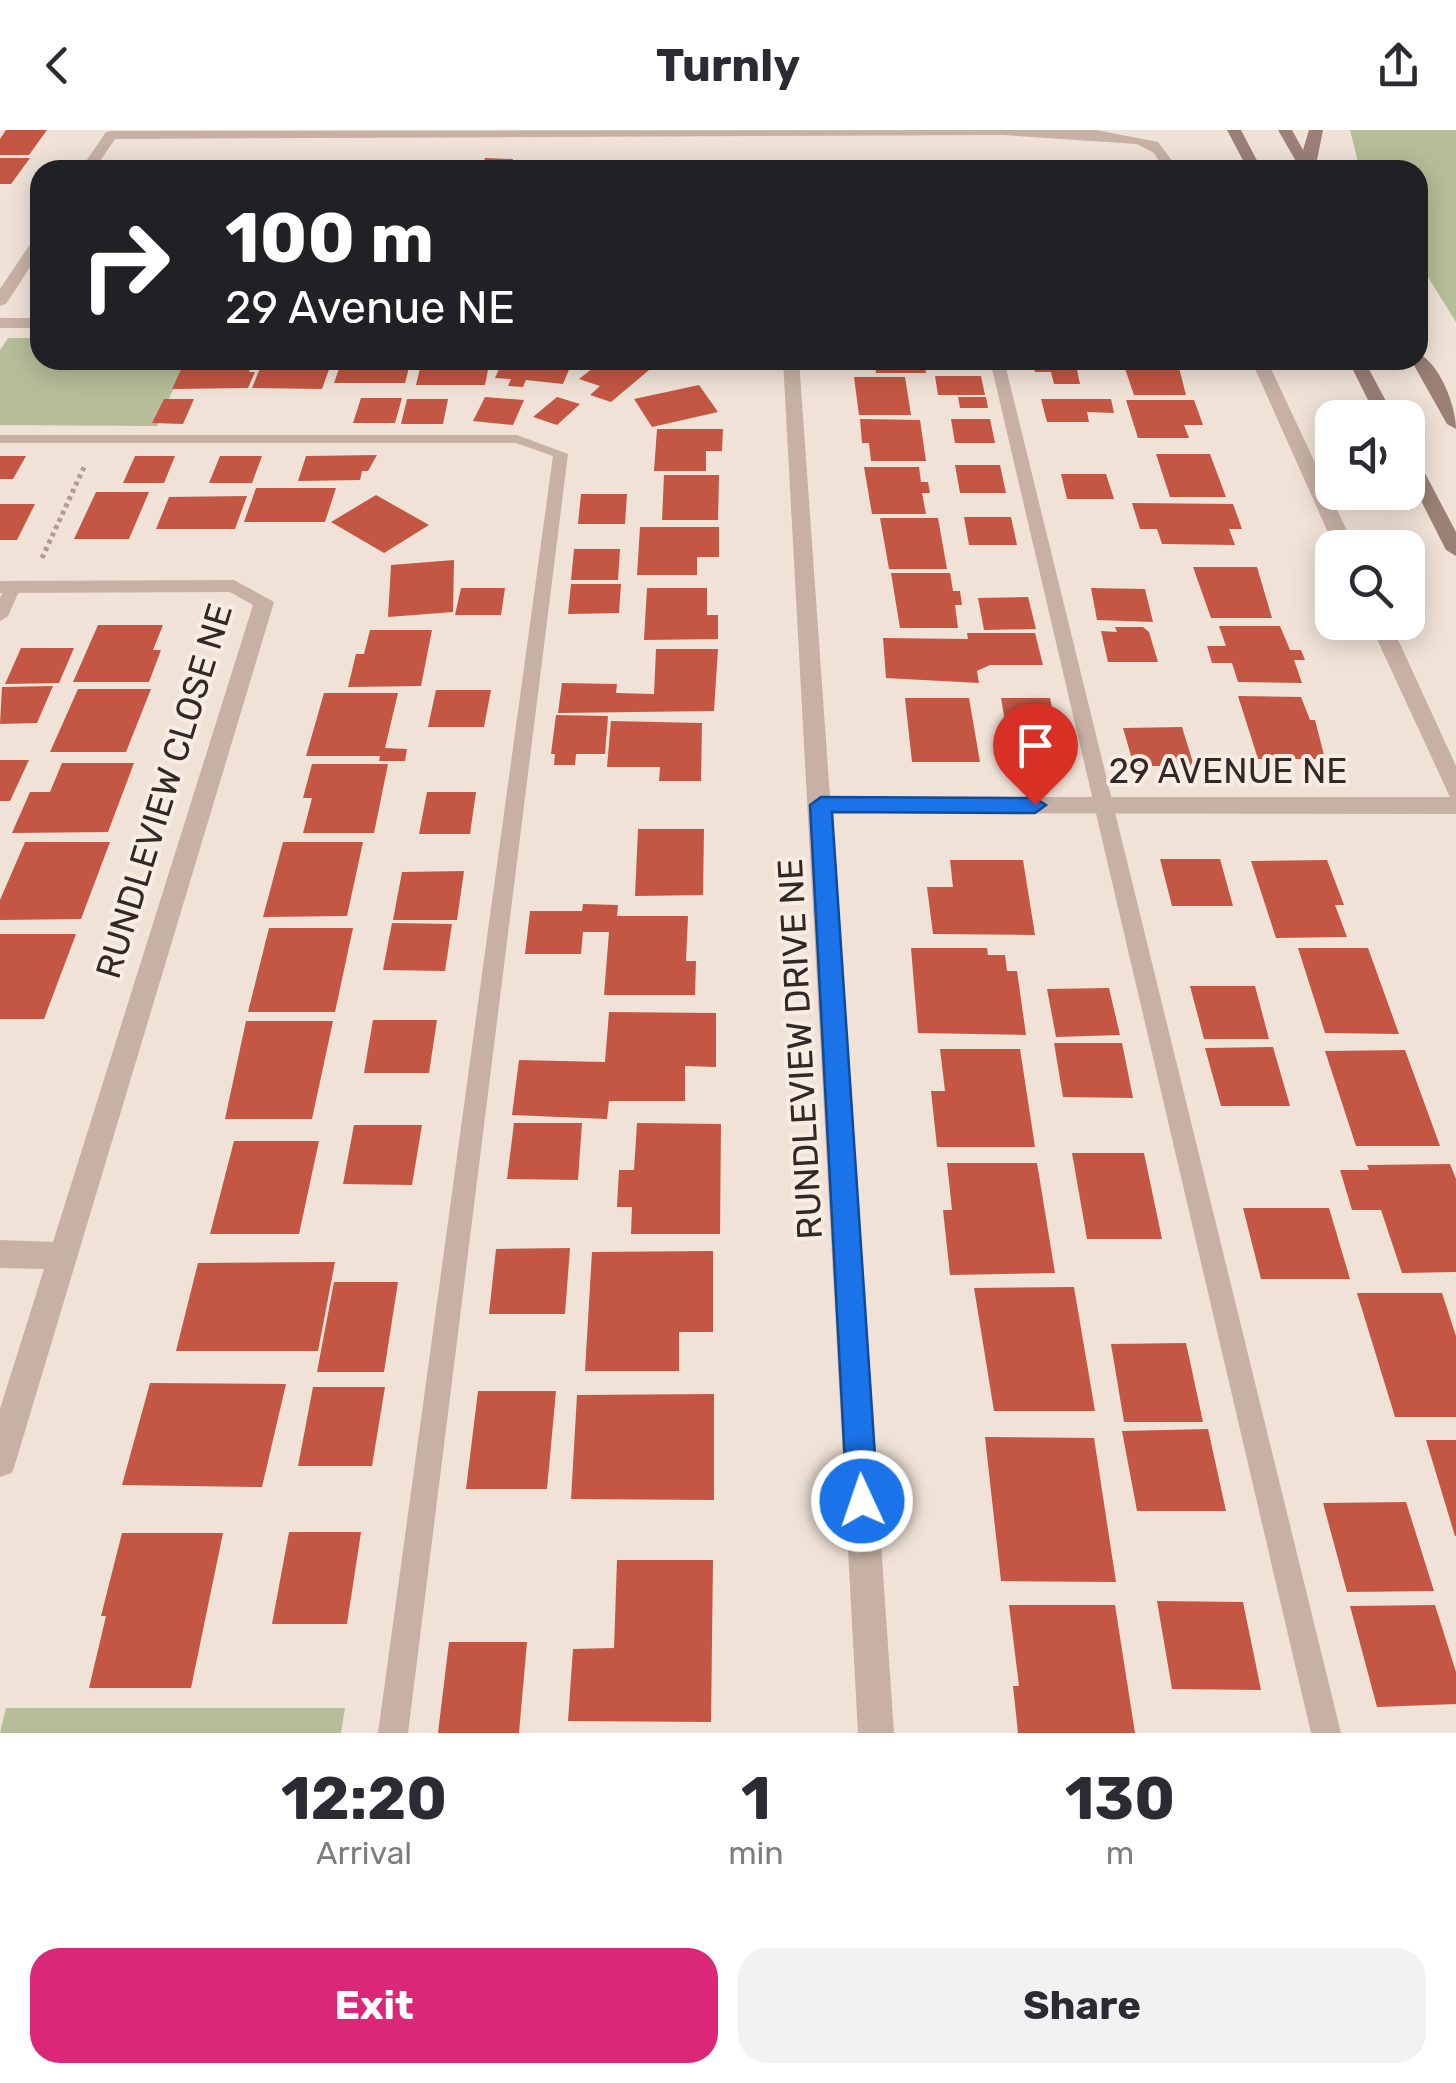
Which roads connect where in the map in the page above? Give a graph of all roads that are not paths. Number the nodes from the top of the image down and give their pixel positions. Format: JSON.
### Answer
{"nodes":[{"id":1,"x":1285,"y":130,"type":"edge"},
{"id":2,"x":1316,"y":130,"type":"edge"},
{"id":3,"x":1233,"y":131,"type":"edge"},
{"id":4,"x":108,"y":132,"type":"edge"},
{"id":5,"x":93,"y":160,"type":"edge"},
{"id":6,"x":1168,"y":160,"type":"edge"},
{"id":7,"x":1249,"y":160,"type":"edge"},
{"id":8,"x":1302,"y":160,"type":"edge"},
{"id":9,"x":1309,"y":160,"type":"edge"},
{"id":10,"x":30,"y":255,"type":"edge"},
{"id":11,"x":0,"y":301,"type":"edge"},
{"id":12,"x":0,"y":322,"type":"edge"},
{"id":13,"x":30,"y":322,"type":"edge"},
{"id":14,"x":792,"y":370,"type":"edge"},
{"id":15,"x":999,"y":370,"type":"edge"},
{"id":16,"x":1264,"y":370,"type":"edge"},
{"id":17,"x":1361,"y":370,"type":"edge"},
{"id":18,"x":1425,"y":370,"type":"edge"},
{"id":19,"x":1377,"y":400,"type":"edge"},
{"id":20,"x":1456,"y":424,"type":"edge"},
{"id":21,"x":0,"y":439,"type":"edge"},
{"id":22,"x":1425,"y":491,"type":"edge"},
{"id":23,"x":1337,"y":530,"type":"edge"},
{"id":24,"x":1456,"y":550,"type":"edge"},
{"id":25,"x":7,"y":587,"type":"edge"},
{"id":26,"x":0,"y":616,"type":"edge"},
{"id":27,"x":1387,"y":640,"type":"edge"},
{"id":28,"x":1456,"y":791,"type":"edge"},
{"id":29,"x":821,"y":805,"type":"junction"},
{"id":30,"x":1106,"y":806,"type":"junction"},
{"id":31,"x":1456,"y":806,"type":"edge"},
{"id":32,"x":0,"y":1254,"type":"edge"},
{"id":33,"x":61,"y":1256,"type":"junction"},
{"id":34,"x":0,"y":1460,"type":"edge"},
{"id":35,"x":393,"y":1733,"type":"edge"},
{"id":36,"x":876,"y":1733,"type":"edge"},
{"id":37,"x":1326,"y":1733,"type":"edge"}],
"edges":[{"from":1,"to":8,"type":"main road"},
{"from":2,"to":9,"type":"main road"},
{"from":3,"to":7,"type":"main road"},
{"from":4,"to":5,"type":"street"},
{"from":4,"to":6,"type":"street"},
{"from":10,"to":11,"type":"street"},
{"from":12,"to":13,"type":"street"},
{"from":14,"to":29,"type":"street","name":"RUNDLEVIEW DRIVE NE"},
{"from":15,"to":30,"type":"lane"},
{"from":16,"to":23,"type":"street"},
{"from":17,"to":19,"type":"main road"},
{"from":18,"to":20,"type":"main road"},
{"from":21,"to":35,"type":"lane"},
{"from":22,"to":24,"type":"main road"},
{"from":25,"to":26,"type":"lane"},
{"from":25,"to":33,"type":"street","name":"RUNDLEVIEW CLOSE NE"},
{"from":27,"to":28,"type":"street"},
{"from":29,"to":30,"type":"street","name":"29 AVENUE NE"},
{"from":29,"to":36,"type":"street","name":"RUNDLEVIEW DRIVE NE"},
{"from":30,"to":31,"type":"street","name":"29 AVENUE NE"},
{"from":30,"to":37,"type":"lane"},
{"from":32,"to":33,"type":"street"},
{"from":33,"to":34,"type":"street","name":"RUNDLEVIEW CLOSE NE"}]}
